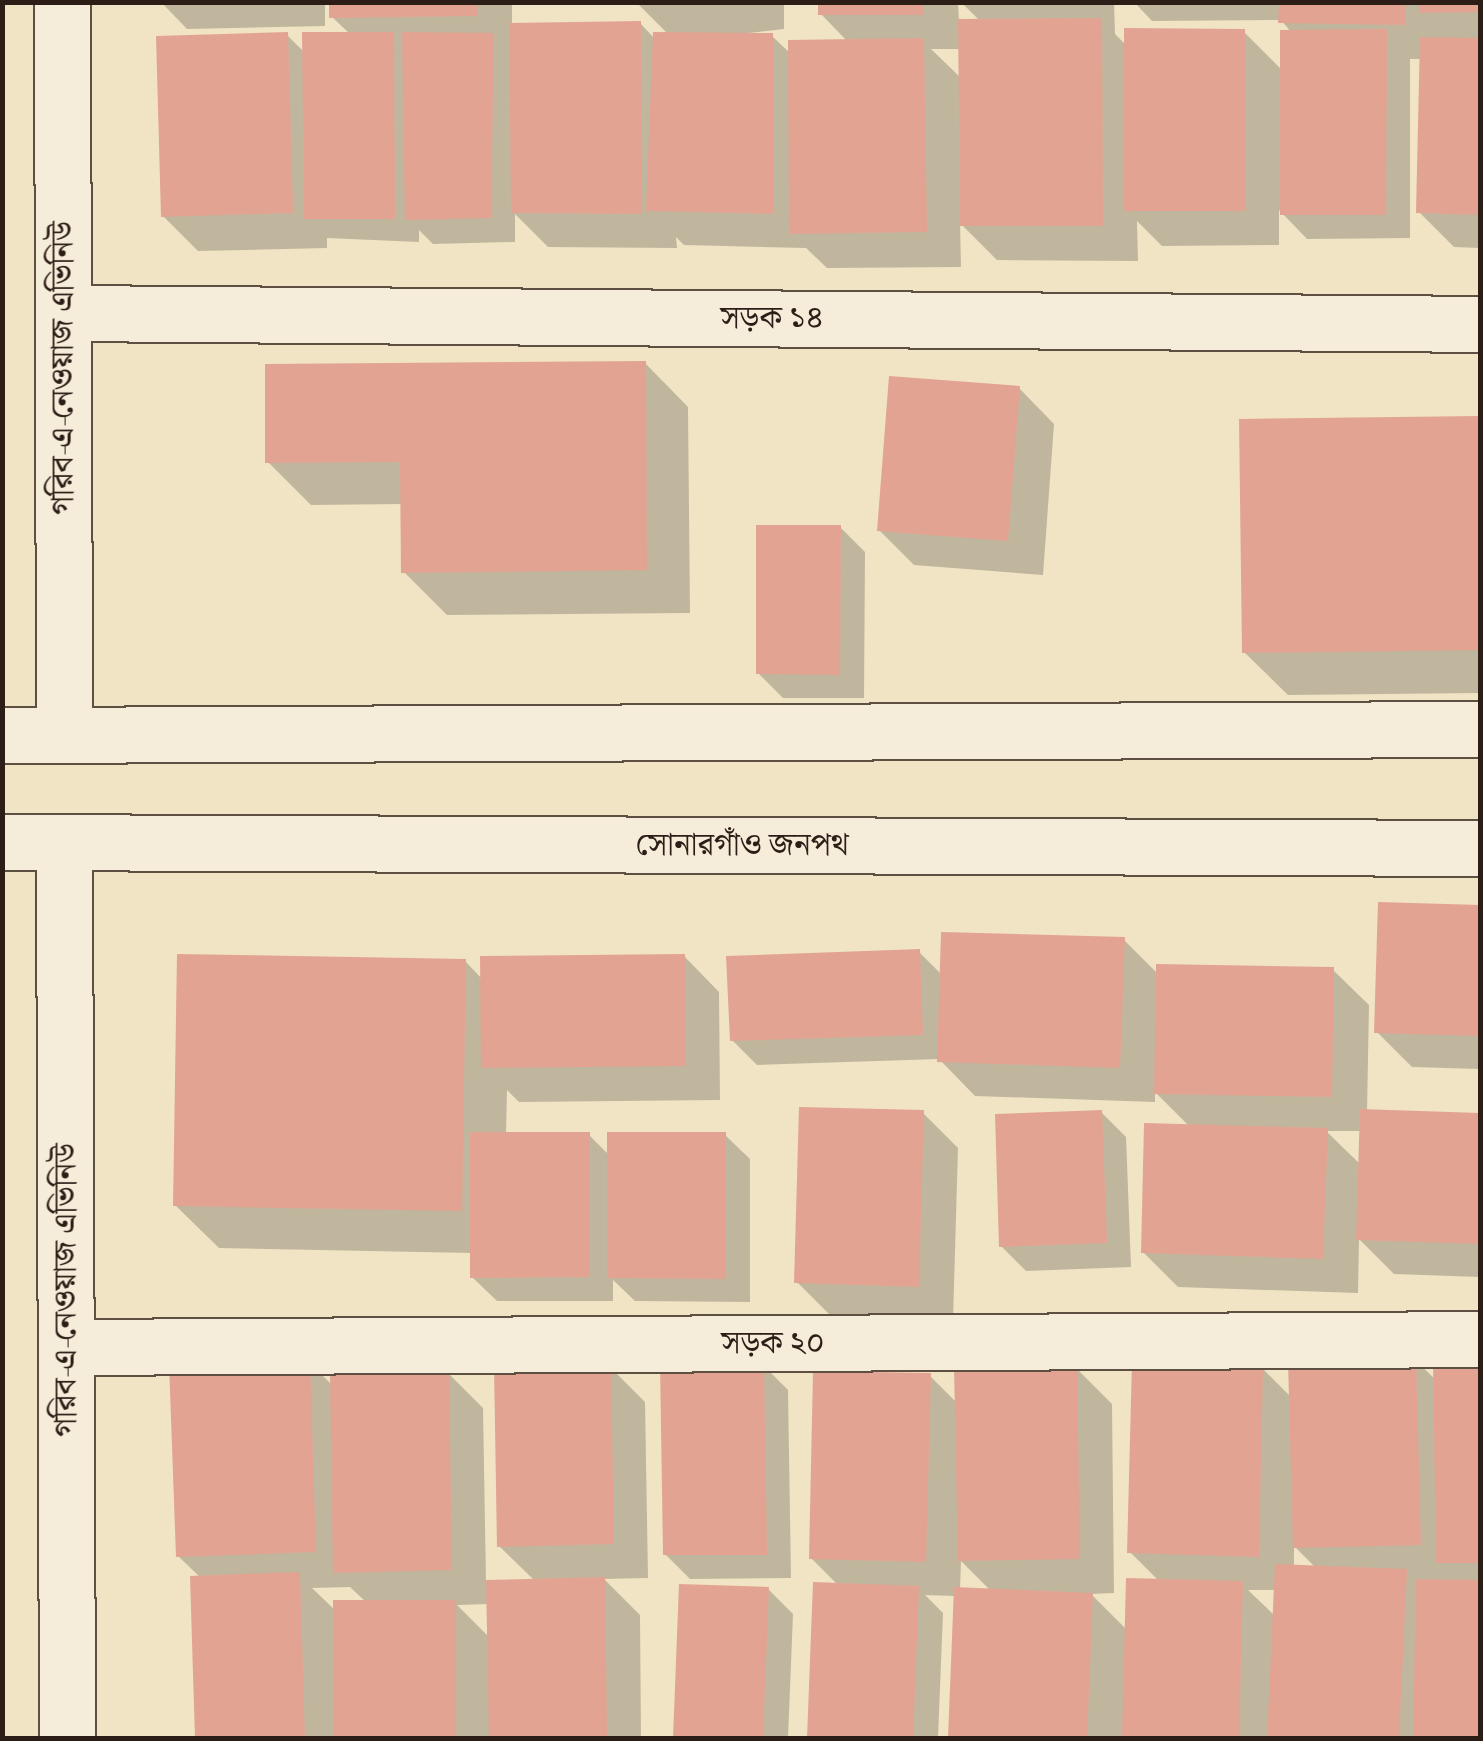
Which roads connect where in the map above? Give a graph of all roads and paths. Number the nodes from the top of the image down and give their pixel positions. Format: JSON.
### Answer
{"nodes":[{"id":1,"x":62,"y":2,"type":"edge"},
{"id":2,"x":63,"y":313,"type":"junction"},
{"id":3,"x":1480,"y":324,"type":"edge"},
{"id":4,"x":1480,"y":729,"type":"edge"},
{"id":5,"x":64,"y":734,"type":"junction"},
{"id":6,"x":2,"y":735,"type":"edge"},
{"id":7,"x":2,"y":842,"type":"edge"},
{"id":8,"x":64,"y":842,"type":"junction"},
{"id":9,"x":1480,"y":848,"type":"edge"},
{"id":10,"x":1480,"y":1339,"type":"edge"},
{"id":11,"x":66,"y":1347,"type":"junction"},
{"id":12,"x":67,"y":1738,"type":"edge"}],
"edges":[{"from":1,"to":2,"type":"street","name":"গরিব-এ-নেওয়াজ এভিনিউ"},
{"from":2,"to":3,"type":"street","name":"সড়ক ১৪"},
{"from":2,"to":5,"type":"street","name":"গরিব-এ-নেওয়াজ এভিনিউ"},
{"from":4,"to":5,"type":"street"},
{"from":5,"to":6,"type":"street"},
{"from":7,"to":8,"type":"street","name":"সোনারগাঁও জনপথ"},
{"from":8,"to":9,"type":"street","name":"সোনারগাঁও জনপথ"},
{"from":8,"to":11,"type":"street","name":"গরিব-এ-নেওয়াজ এভিনিউ"},
{"from":10,"to":11,"type":"street","name":"সড়ক ২০"},
{"from":11,"to":12,"type":"street","name":"গরিব-এ-নেওয়াজ এভিনিউ"}]}
